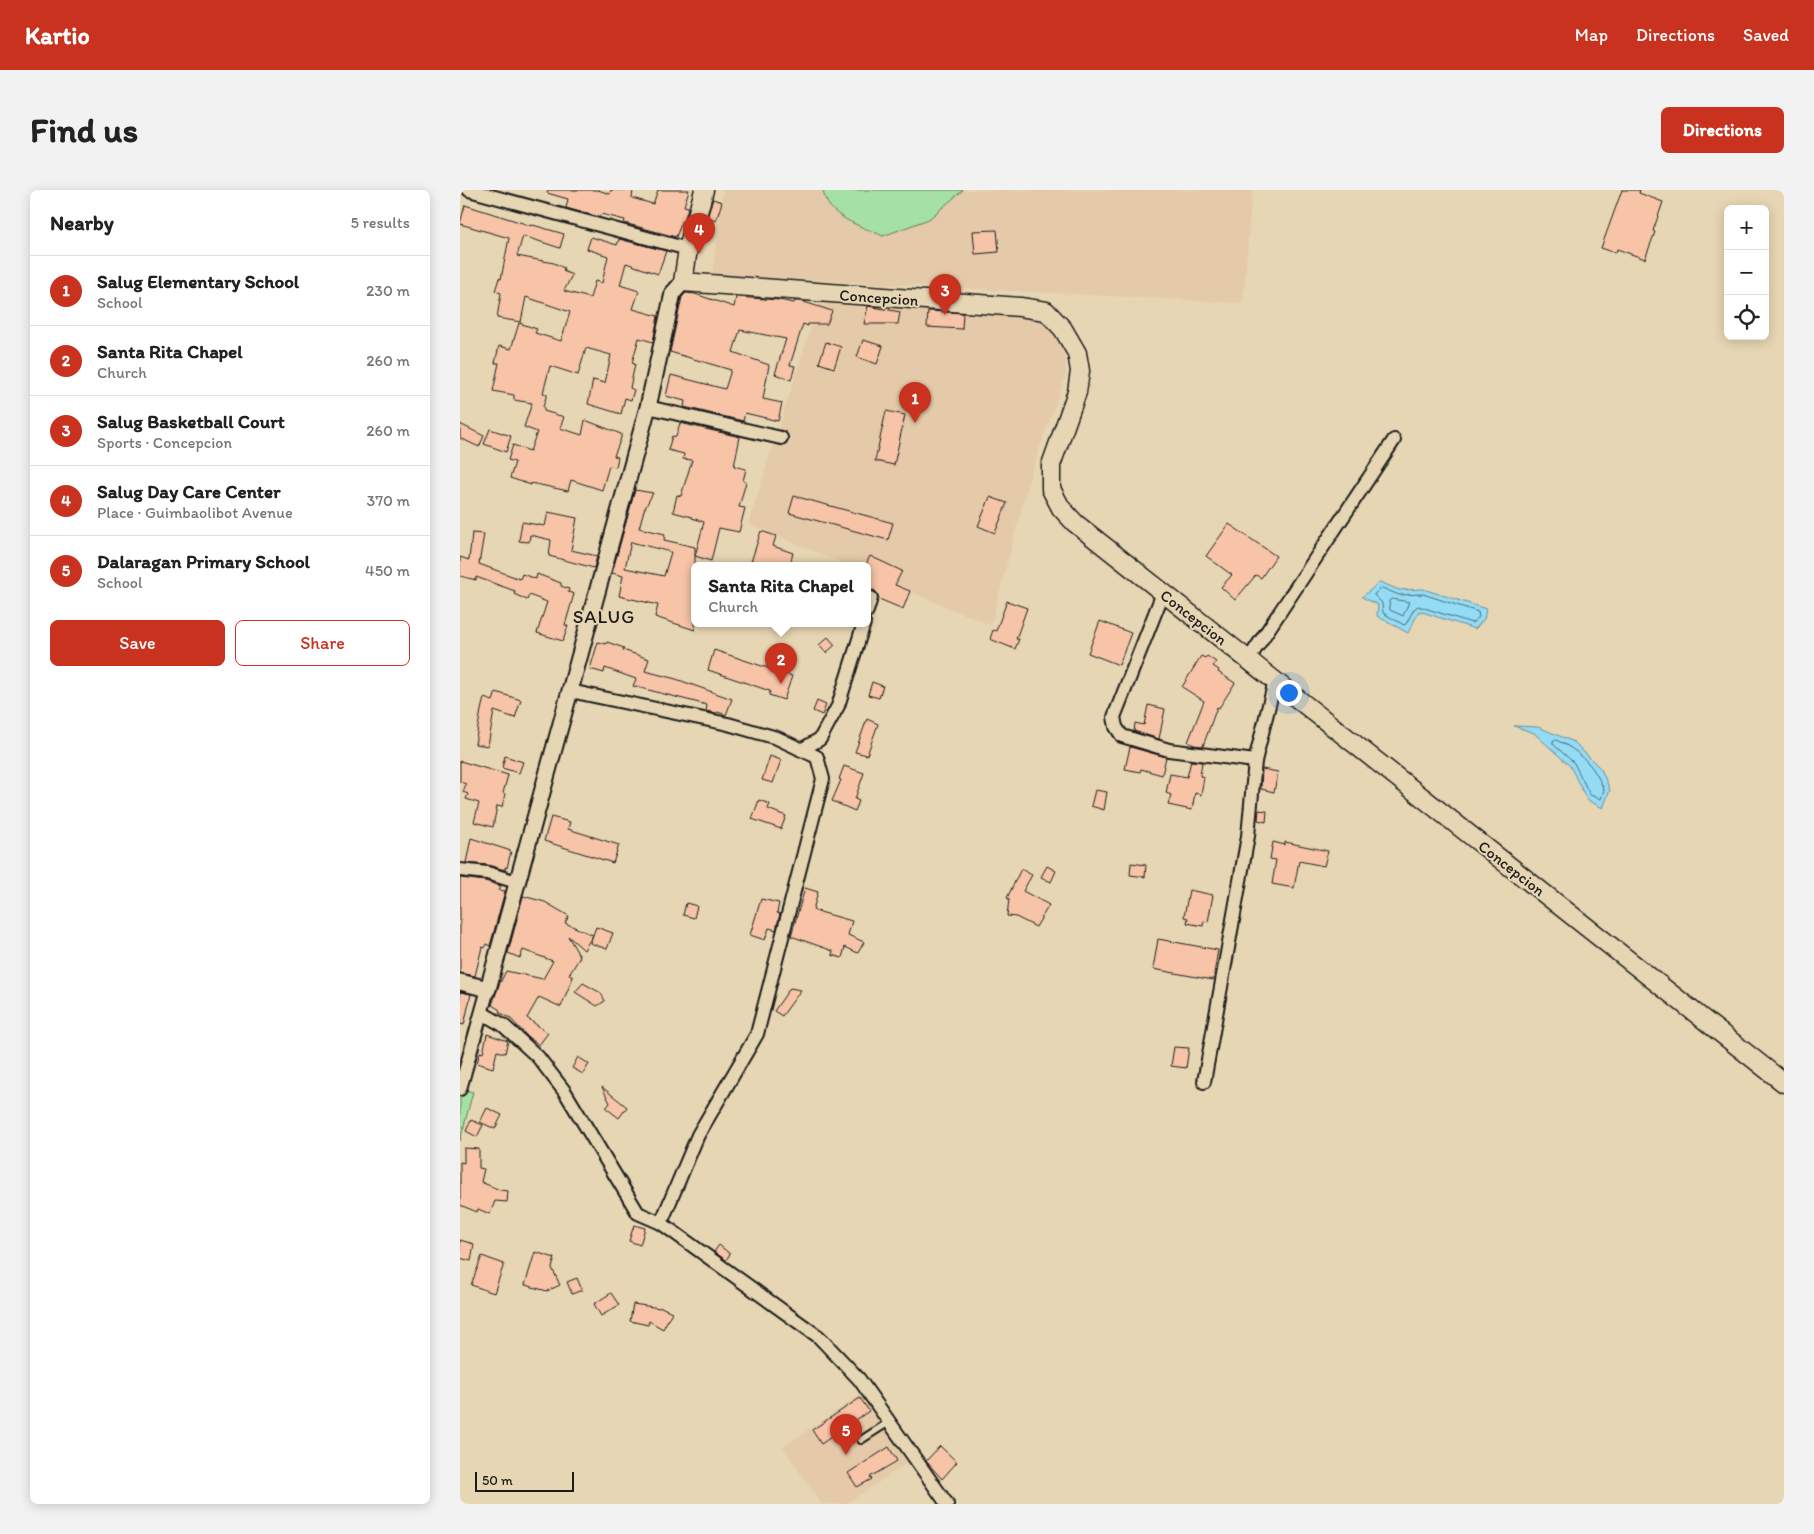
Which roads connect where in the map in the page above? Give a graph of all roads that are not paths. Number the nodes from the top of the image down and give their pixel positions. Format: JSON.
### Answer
{"nodes":[{"id":1,"x":470,"y":190,"type":"edge"},
{"id":2,"x":704,"y":190,"type":"edge"},
{"id":3,"x":688,"y":249,"type":"junction"},
{"id":4,"x":683,"y":282,"type":"junction"},
{"id":5,"x":648,"y":407,"type":"junction"},
{"id":6,"x":781,"y":438,"type":"dead end"},
{"id":7,"x":1394,"y":440,"type":"dead end"},
{"id":8,"x":1163,"y":593,"type":"junction"},
{"id":9,"x":863,"y":627,"type":"edge"},
{"id":10,"x":1248,"y":660,"type":"junction"},
{"id":11,"x":1275,"y":681,"type":"junction"},
{"id":12,"x":570,"y":691,"type":"junction"},
{"id":13,"x":801,"y":750,"type":"junction"},
{"id":14,"x":1255,"y":761,"type":"junction"},
{"id":15,"x":460,"y":870,"type":"edge"},
{"id":16,"x":517,"y":882,"type":"junction"},
{"id":17,"x":460,"y":982,"type":"edge"},
{"id":18,"x":488,"y":989,"type":"junction"},
{"id":19,"x":482,"y":1013,"type":"junction"},
{"id":20,"x":1204,"y":1082,"type":"dead end"},
{"id":21,"x":1784,"y":1083,"type":"edge"},
{"id":22,"x":460,"y":1089,"type":"edge"},
{"id":23,"x":661,"y":1223,"type":"junction"},
{"id":24,"x":889,"y":1422,"type":"junction"},
{"id":25,"x":861,"y":1440,"type":"dead end"},
{"id":26,"x":947,"y":1504,"type":"edge"}],
"edges":[{"from":1,"to":3,"type":"street"},
{"from":2,"to":3,"type":"main road"},
{"from":3,"to":4,"type":"main road"},
{"from":4,"to":5,"type":"street"},
{"from":4,"to":8,"type":"main road","name":"Concepcion"},
{"from":5,"to":6,"type":"street"},
{"from":5,"to":12,"type":"street"},
{"from":7,"to":10,"type":"street"},
{"from":8,"to":10,"type":"main road","name":"Concepcion"},
{"from":8,"to":14,"type":"street"},
{"from":9,"to":13,"type":"street"},
{"from":10,"to":11,"type":"main road","name":"Concepcion"},
{"from":11,"to":14,"type":"street"},
{"from":11,"to":21,"type":"main road","name":"Concepcion"},
{"from":12,"to":13,"type":"street"},
{"from":12,"to":16,"type":"street"},
{"from":13,"to":23,"type":"street"},
{"from":14,"to":20,"type":"street"},
{"from":15,"to":16,"type":"street"},
{"from":16,"to":18,"type":"street"},
{"from":17,"to":18,"type":"street"},
{"from":18,"to":19,"type":"street"},
{"from":19,"to":22,"type":"street"},
{"from":19,"to":23,"type":"street"},
{"from":23,"to":24,"type":"street"},
{"from":24,"to":25,"type":"lane"},
{"from":24,"to":26,"type":"street"}]}
